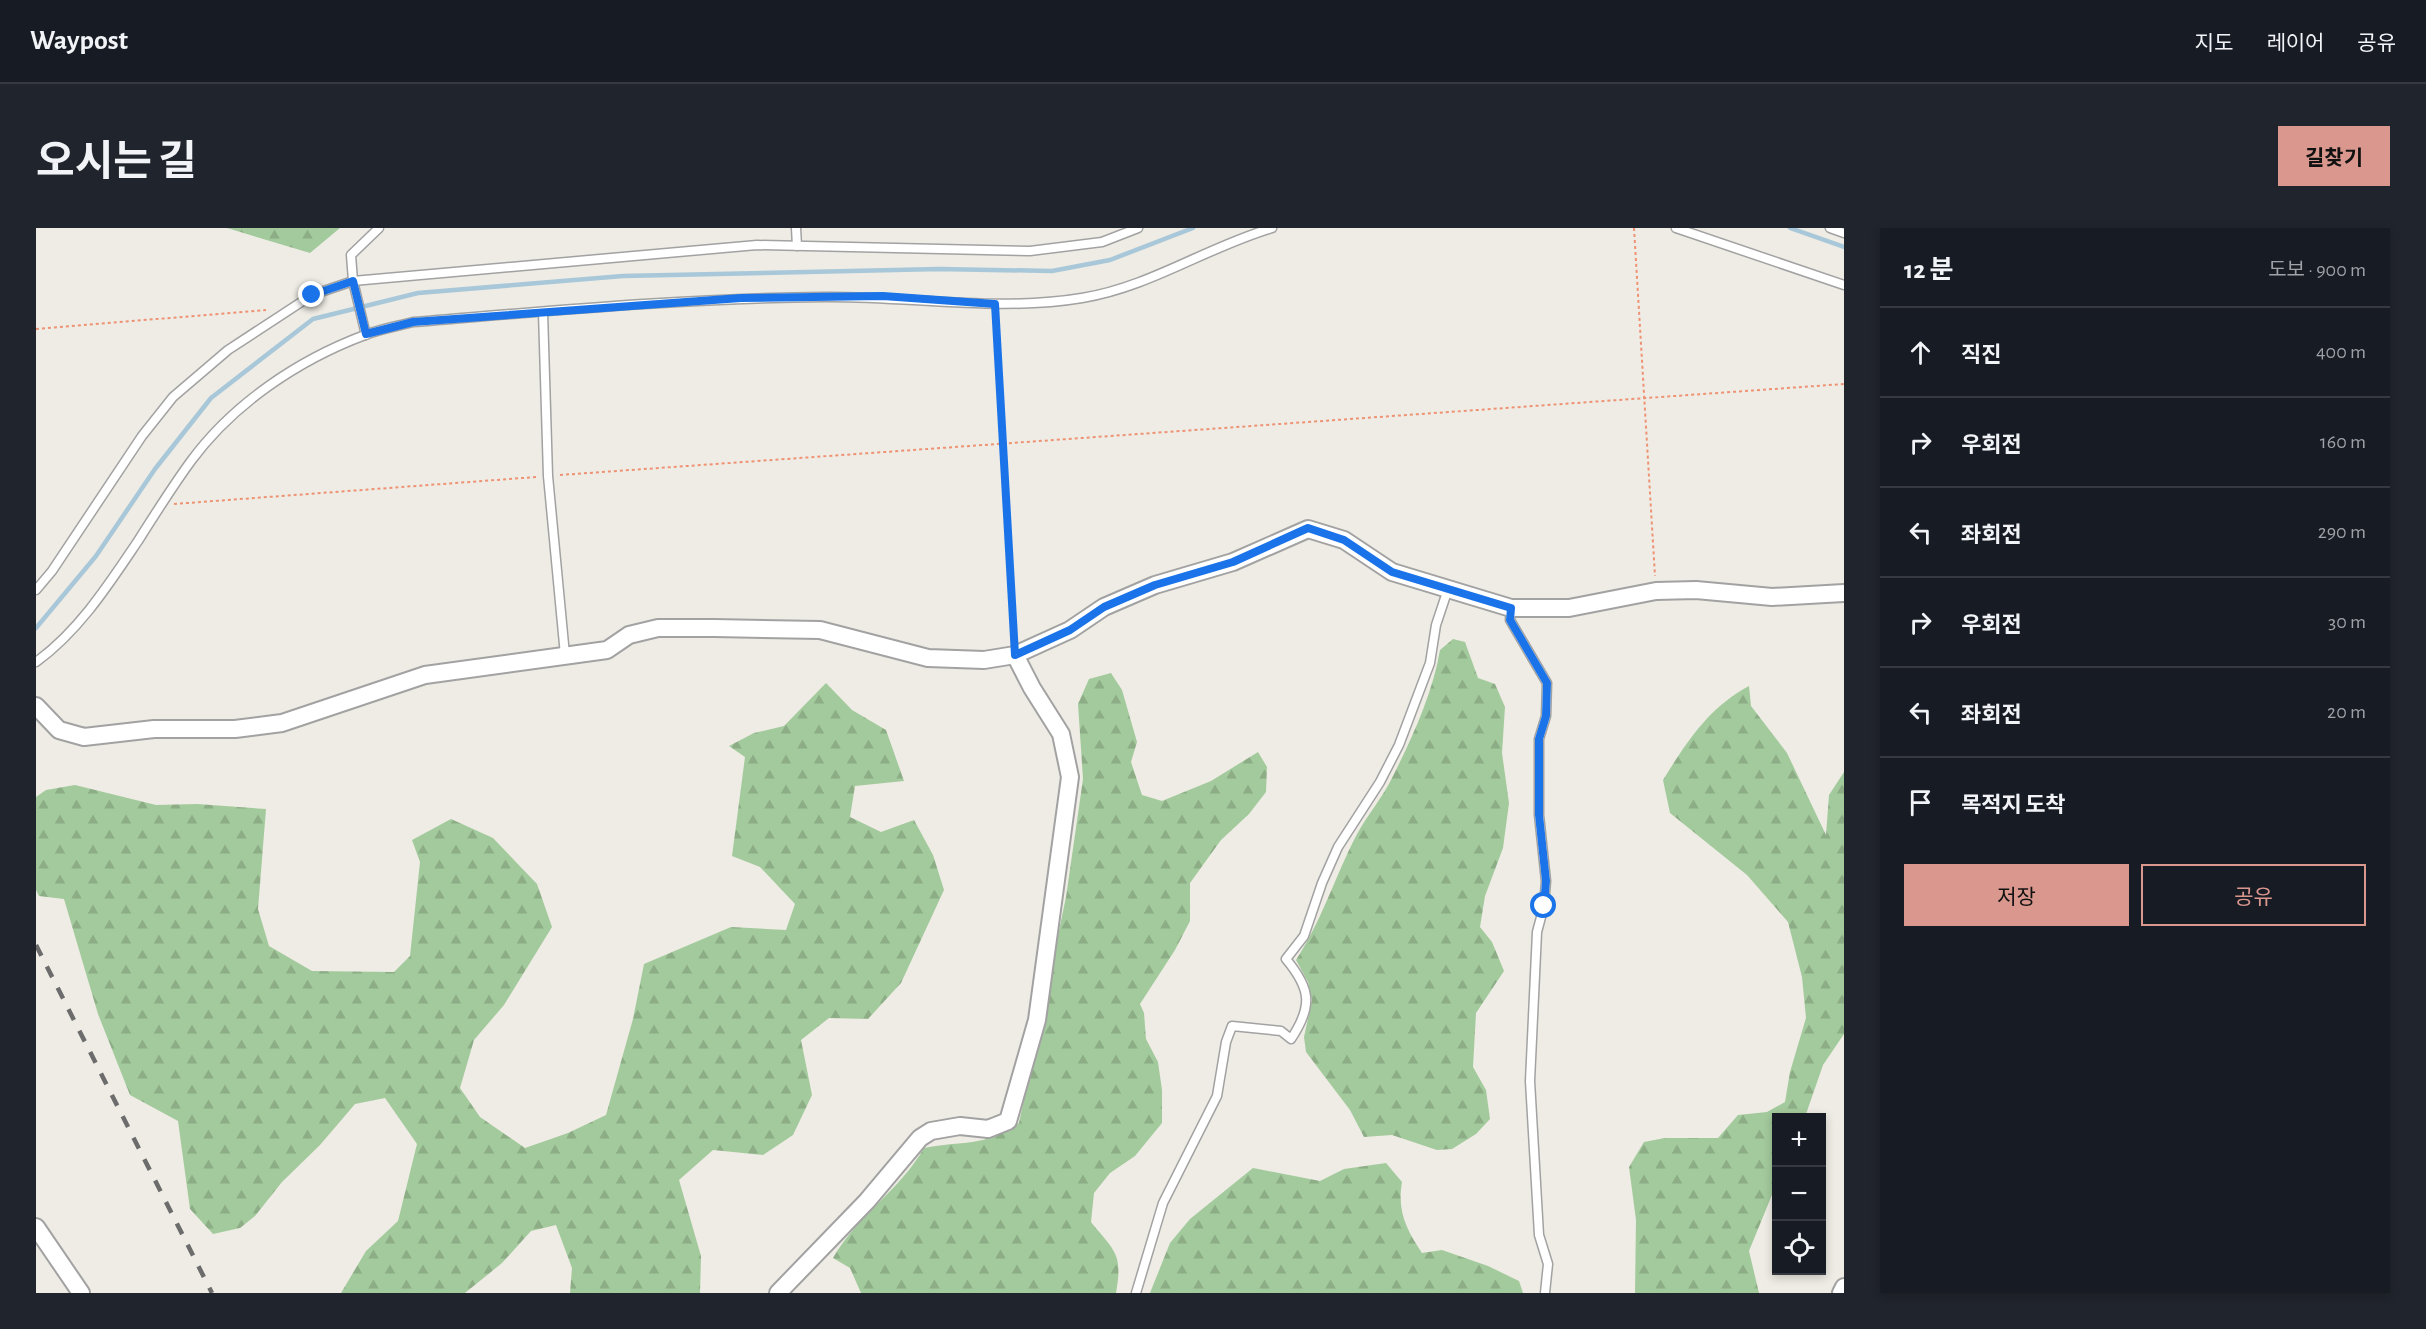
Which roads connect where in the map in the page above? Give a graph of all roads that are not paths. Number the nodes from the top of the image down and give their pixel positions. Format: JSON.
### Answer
{"nodes":[{"id":1,"x":379,"y":228,"type":"edge"},
{"id":2,"x":796,"y":228,"type":"edge"},
{"id":3,"x":1138,"y":228,"type":"edge"},
{"id":4,"x":1272,"y":228,"type":"edge"},
{"id":5,"x":1676,"y":228,"type":"edge"},
{"id":6,"x":1830,"y":228,"type":"edge"},
{"id":7,"x":1844,"y":233,"type":"edge"},
{"id":8,"x":797,"y":246,"type":"junction"},
{"id":9,"x":353,"y":281,"type":"junction"},
{"id":10,"x":1844,"y":285,"type":"edge"},
{"id":11,"x":543,"y":312,"type":"junction"},
{"id":12,"x":366,"y":334,"type":"junction"},
{"id":13,"x":1448,"y":589,"type":"junction"},
{"id":14,"x":36,"y":590,"type":"edge"},
{"id":15,"x":1844,"y":593,"type":"edge"},
{"id":16,"x":1511,"y":608,"type":"junction"},
{"id":17,"x":1015,"y":655,"type":"junction"},
{"id":18,"x":565,"y":656,"type":"junction"},
{"id":19,"x":36,"y":662,"type":"edge"},
{"id":20,"x":36,"y":706,"type":"edge"},
{"id":21,"x":39,"y":1235,"type":"edge"},
{"id":22,"x":1844,"y":1287,"type":"edge"},
{"id":23,"x":81,"y":1293,"type":"edge"},
{"id":24,"x":778,"y":1293,"type":"edge"},
{"id":25,"x":1136,"y":1293,"type":"edge"},
{"id":26,"x":1545,"y":1293,"type":"edge"},
{"id":27,"x":1841,"y":1293,"type":"edge"}],
"edges":[{"from":1,"to":9,"type":"lane"},
{"from":2,"to":8,"type":"lane"},
{"from":3,"to":8,"type":"lane"},
{"from":4,"to":11,"type":"lane"},
{"from":5,"to":10,"type":"lane"},
{"from":6,"to":7,"type":"lane"},
{"from":8,"to":9,"type":"lane"},
{"from":9,"to":12,"type":"lane"},
{"from":9,"to":14,"type":"lane"},
{"from":11,"to":12,"type":"lane"},
{"from":11,"to":18,"type":"lane"},
{"from":12,"to":19,"type":"lane"},
{"from":13,"to":16,"type":"street"},
{"from":13,"to":17,"type":"street"},
{"from":13,"to":25,"type":"lane"},
{"from":15,"to":16,"type":"street"},
{"from":16,"to":26,"type":"lane"},
{"from":17,"to":18,"type":"street"},
{"from":17,"to":24,"type":"street"},
{"from":18,"to":20,"type":"street"},
{"from":21,"to":23,"type":"street"},
{"from":22,"to":27,"type":"street"}]}
